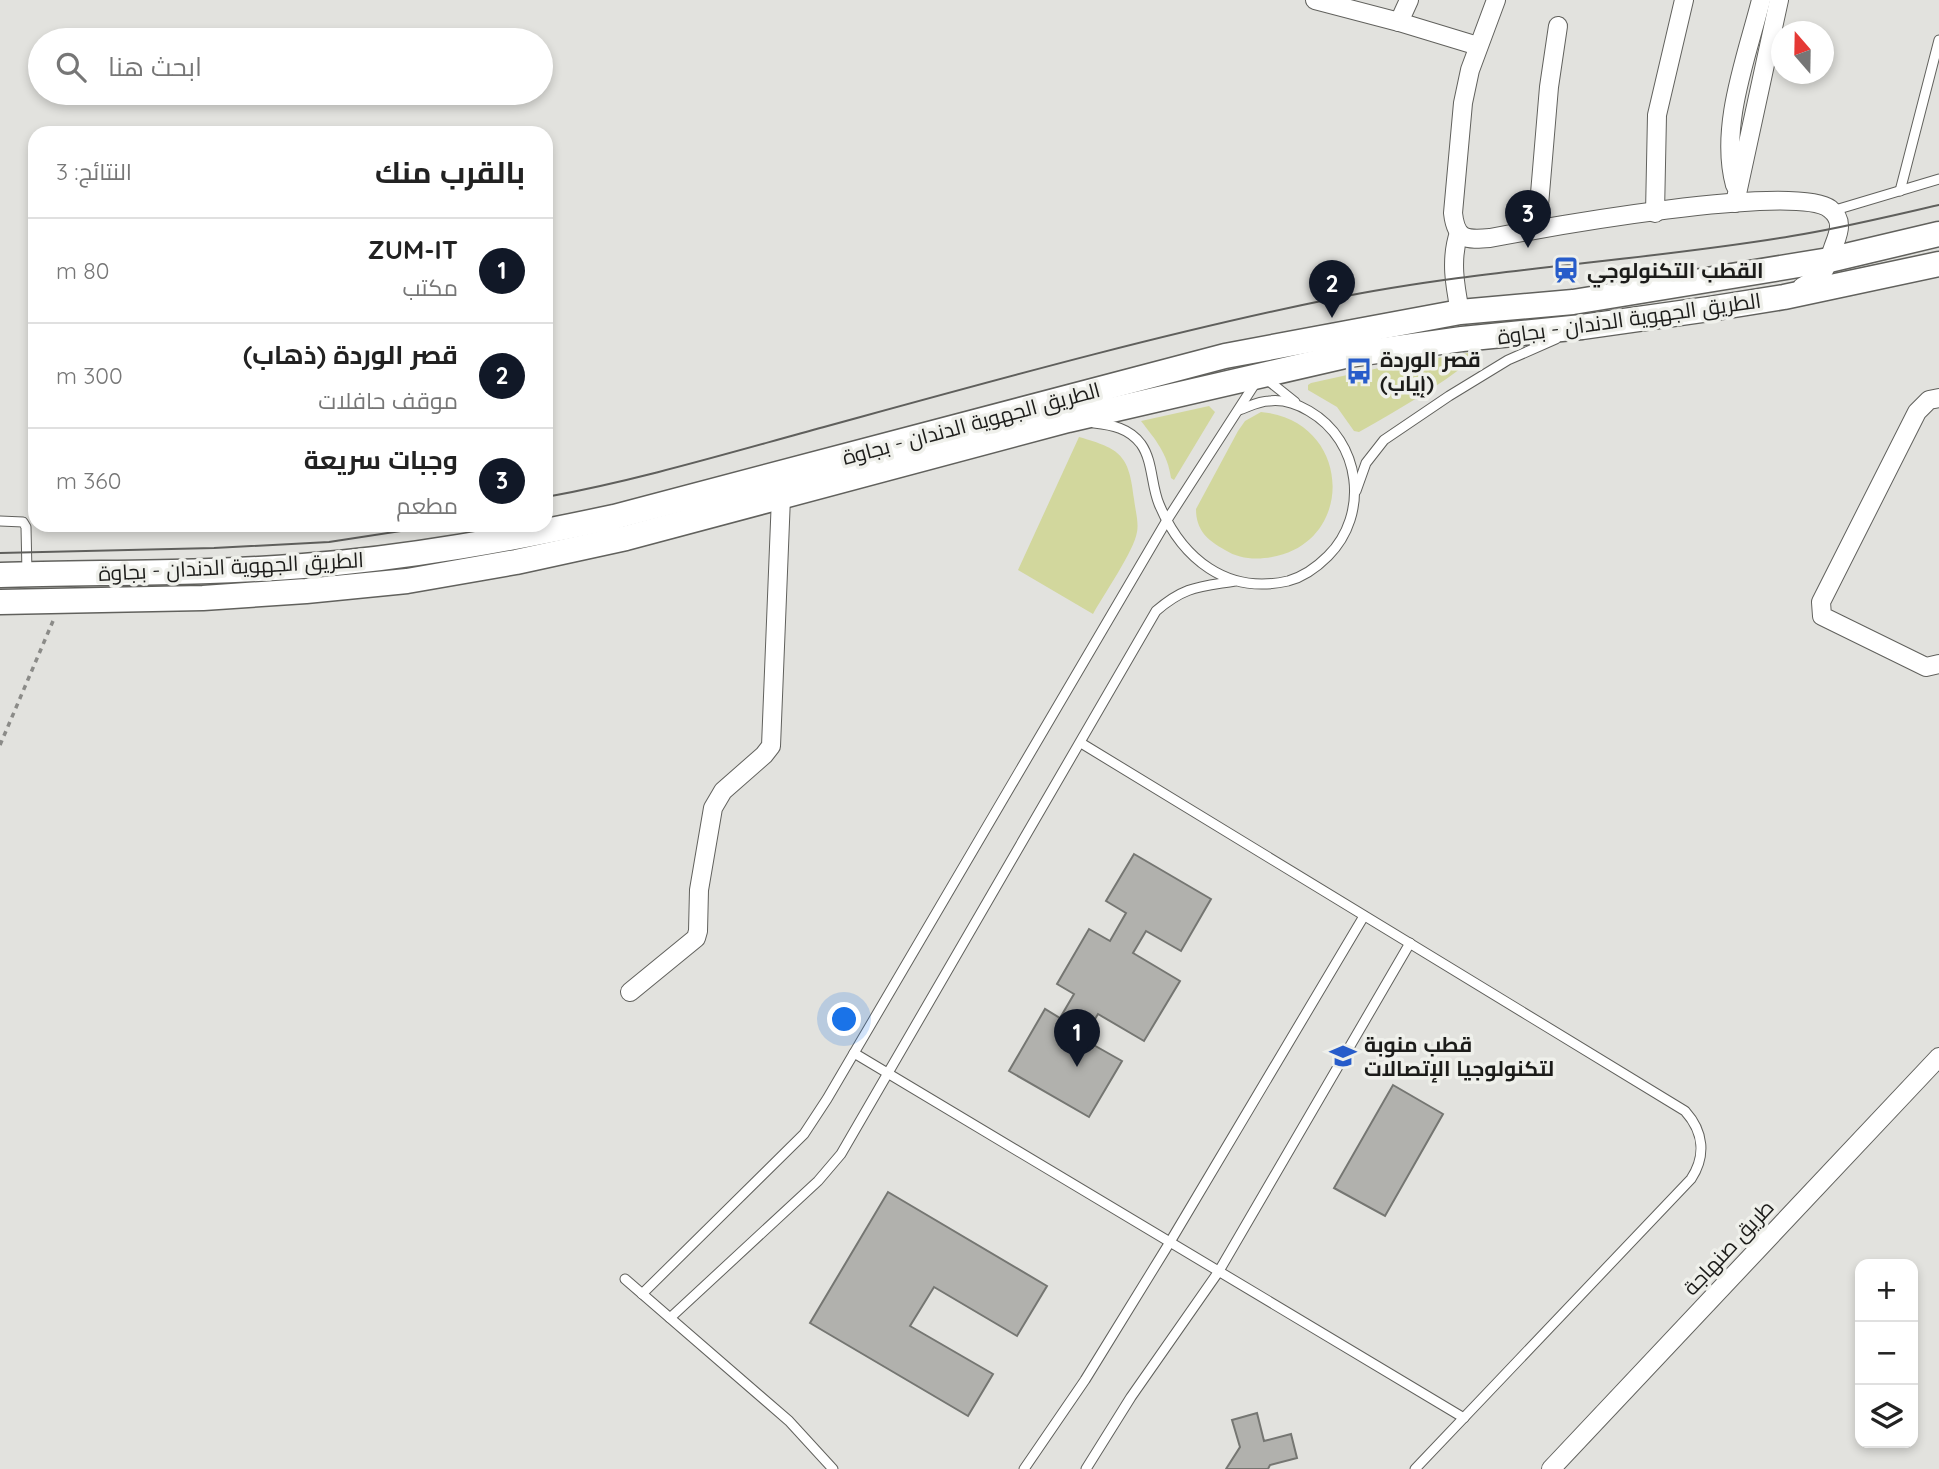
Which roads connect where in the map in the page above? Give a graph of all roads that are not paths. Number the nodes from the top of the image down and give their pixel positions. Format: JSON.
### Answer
{"nodes":[{"id":1,"x":1315,"y":0,"type":"edge"},
{"id":2,"x":1409,"y":0,"type":"edge"},
{"id":3,"x":1496,"y":0,"type":"edge"},
{"id":4,"x":1684,"y":0,"type":"edge"},
{"id":5,"x":1761,"y":0,"type":"edge"},
{"id":6,"x":1779,"y":0,"type":"edge"},
{"id":7,"x":1399,"y":22,"type":"junction"},
{"id":8,"x":1558,"y":26,"type":"dead end"},
{"id":9,"x":1939,"y":40,"type":"edge"},
{"id":10,"x":1478,"y":46,"type":"junction"},
{"id":11,"x":1939,"y":179,"type":"edge"},
{"id":12,"x":1900,"y":191,"type":"junction"},
{"id":13,"x":1737,"y":197,"type":"junction"},
{"id":14,"x":1832,"y":211,"type":"junction"},
{"id":15,"x":1655,"y":213,"type":"junction"},
{"id":16,"x":1537,"y":229,"type":"junction"},
{"id":17,"x":1459,"y":233,"type":"junction"},
{"id":18,"x":1939,"y":234,"type":"edge"},
{"id":19,"x":1829,"y":260,"type":"junction"},
{"id":20,"x":1939,"y":264,"type":"edge"},
{"id":21,"x":1784,"y":297,"type":"junction"},
{"id":22,"x":1460,"y":312,"type":"junction"},
{"id":23,"x":1582,"y":327,"type":"junction"},
{"id":24,"x":1308,"y":339,"type":"junction"},
{"id":25,"x":1462,"y":339,"type":"junction"},
{"id":26,"x":1278,"y":356,"type":"dead end"},
{"id":27,"x":1251,"y":365,"type":"junction"},
{"id":28,"x":1939,"y":398,"type":"edge"},
{"id":29,"x":1296,"y":403,"type":"junction"},
{"id":30,"x":1238,"y":411,"type":"junction"},
{"id":31,"x":1068,"y":420,"type":"junction"},
{"id":32,"x":1356,"y":493,"type":"junction"},
{"id":33,"x":781,"y":496,"type":"junction"},
{"id":34,"x":1167,"y":520,"type":"junction"},
{"id":35,"x":0,"y":521,"type":"edge"},
{"id":36,"x":553,"y":530,"type":"edge"},
{"id":37,"x":544,"y":532,"type":"edge"},
{"id":38,"x":27,"y":574,"type":"junction"},
{"id":39,"x":0,"y":575,"type":"edge"},
{"id":40,"x":1235,"y":582,"type":"junction"},
{"id":41,"x":0,"y":602,"type":"edge"},
{"id":42,"x":1939,"y":664,"type":"edge"},
{"id":43,"x":1081,"y":743,"type":"junction"},
{"id":44,"x":1364,"y":916,"type":"junction"},
{"id":45,"x":1410,"y":943,"type":"junction"},
{"id":46,"x":630,"y":992,"type":"dead end"},
{"id":47,"x":853,"y":1053,"type":"junction"},
{"id":48,"x":1939,"y":1057,"type":"edge"},
{"id":49,"x":888,"y":1074,"type":"junction"},
{"id":50,"x":1170,"y":1242,"type":"junction"},
{"id":51,"x":1219,"y":1271,"type":"junction"},
{"id":52,"x":625,"y":1279,"type":"dead end"},
{"id":53,"x":642,"y":1294,"type":"junction"},
{"id":54,"x":670,"y":1318,"type":"junction"},
{"id":55,"x":1464,"y":1418,"type":"junction"},
{"id":56,"x":833,"y":1469,"type":"edge"},
{"id":57,"x":1024,"y":1469,"type":"edge"},
{"id":58,"x":1086,"y":1469,"type":"edge"},
{"id":59,"x":1415,"y":1469,"type":"edge"},
{"id":60,"x":1551,"y":1469,"type":"edge"}],
"edges":[{"from":1,"to":7,"type":"street"},
{"from":2,"to":7,"type":"street"},
{"from":3,"to":10,"type":"street"},
{"from":4,"to":15,"type":"street"},
{"from":5,"to":13,"type":"street"},
{"from":6,"to":13,"type":"street"},
{"from":7,"to":10,"type":"street"},
{"from":8,"to":16,"type":"street"},
{"from":9,"to":12,"type":"lane"},
{"from":10,"to":17,"type":"street"},
{"from":11,"to":12,"type":"lane"},
{"from":12,"to":14,"type":"lane"},
{"from":13,"to":14,"type":"street"},
{"from":13,"to":15,"type":"street"},
{"from":14,"to":19,"type":"street"},
{"from":15,"to":16,"type":"street"},
{"from":16,"to":17,"type":"street"},
{"from":17,"to":22,"type":"street"},
{"from":18,"to":19,"type":"main road","name":"الطريق الجهوية الدندان - بجاوة"},
{"from":19,"to":21,"type":"street"},
{"from":19,"to":22,"type":"main road","name":"الطريق الجهوية الدندان - بجاوة"},
{"from":20,"to":21,"type":"main road","name":"الطريق الجهوية الدندان - بجاوة"},
{"from":21,"to":23,"type":"main road","name":"الطريق الجهوية الدندان - بجاوة"},
{"from":22,"to":24,"type":"main road","name":"الطريق الجهوية الدندان - بجاوة"},
{"from":22,"to":25,"type":"main road"},
{"from":23,"to":25,"type":"main road","name":"الطريق الجهوية الدندان - بجاوة"},
{"from":23,"to":32,"type":"lane"},
{"from":24,"to":26,"type":"lane"},
{"from":24,"to":27,"type":"main road","name":"الطريق الجهوية الدندان - بجاوة"},
{"from":25,"to":27,"type":"main road","name":"الطريق الجهوية الدندان - بجاوة"},
{"from":27,"to":29,"type":"lane"},
{"from":27,"to":30,"type":"lane"},
{"from":27,"to":31,"type":"main road","name":"الطريق الجهوية الدندان - بجاوة"},
{"from":27,"to":36,"type":"main road","name":"الطريق الجهوية الدندان - بجاوة"},
{"from":28,"to":42,"type":"street"},
{"from":29,"to":30,"type":"lane"},
{"from":29,"to":32,"type":"lane"},
{"from":30,"to":34,"type":"lane"},
{"from":31,"to":33,"type":"main road","name":"الطريق الجهوية الدندان - بجاوة"},
{"from":31,"to":34,"type":"lane"},
{"from":32,"to":40,"type":"lane"},
{"from":33,"to":41,"type":"main road","name":"الطريق الجهوية الدندان - بجاوة"},
{"from":33,"to":46,"type":"street"},
{"from":34,"to":40,"type":"lane"},
{"from":34,"to":47,"type":"lane"},
{"from":35,"to":38,"type":"lane"},
{"from":37,"to":38,"type":"main road","name":"الطريق الجهوية الدندان - بجاوة"},
{"from":38,"to":39,"type":"main road","name":"الطريق الجهوية الدندان - بجاوة"},
{"from":40,"to":43,"type":"lane"},
{"from":43,"to":44,"type":"lane"},
{"from":43,"to":49,"type":"lane"},
{"from":44,"to":45,"type":"lane"},
{"from":44,"to":50,"type":"lane"},
{"from":45,"to":51,"type":"lane"},
{"from":45,"to":55,"type":"lane"},
{"from":47,"to":49,"type":"lane"},
{"from":47,"to":53,"type":"lane"},
{"from":48,"to":60,"type":"street","name":"طريق صنهاجة"},
{"from":49,"to":50,"type":"lane"},
{"from":49,"to":54,"type":"lane"},
{"from":50,"to":51,"type":"lane"},
{"from":50,"to":57,"type":"lane"},
{"from":51,"to":55,"type":"lane"},
{"from":51,"to":58,"type":"lane"},
{"from":52,"to":53,"type":"lane"},
{"from":53,"to":54,"type":"lane"},
{"from":54,"to":56,"type":"lane"},
{"from":55,"to":59,"type":"lane"}]}
